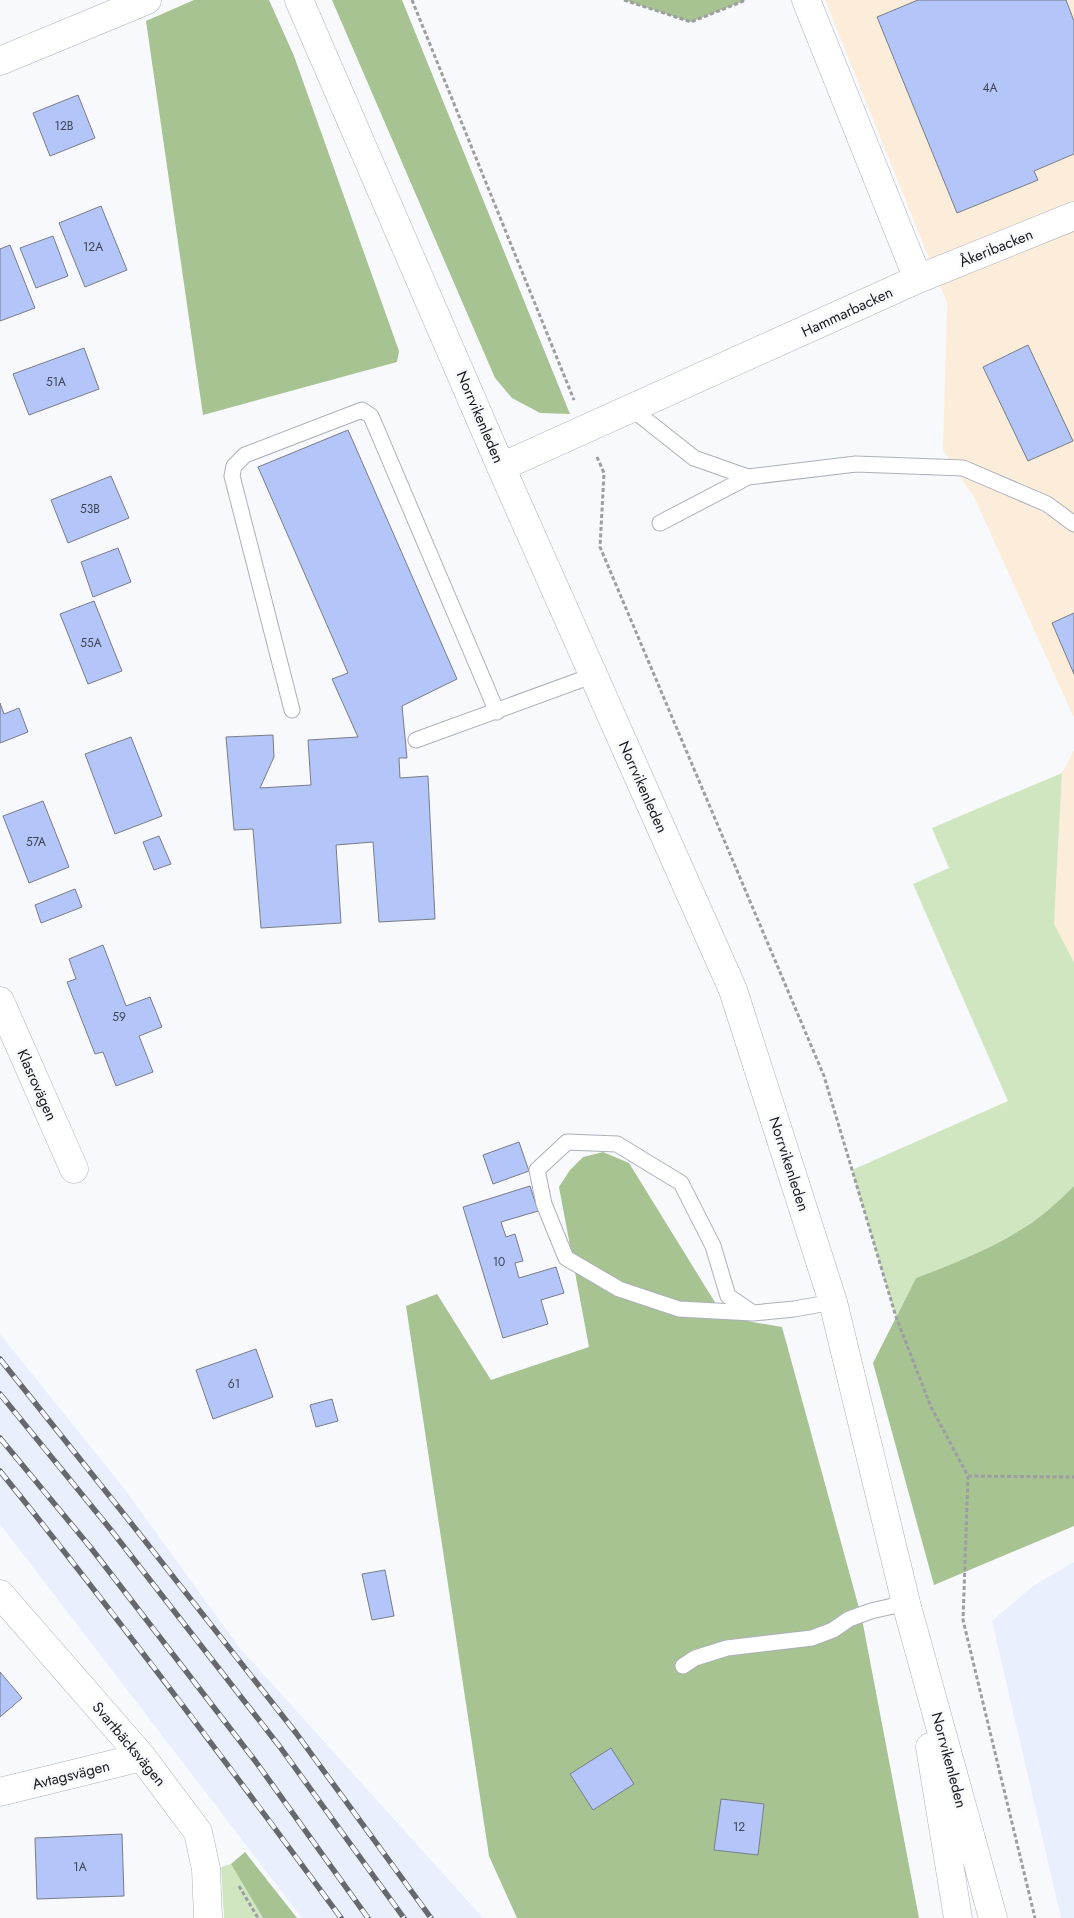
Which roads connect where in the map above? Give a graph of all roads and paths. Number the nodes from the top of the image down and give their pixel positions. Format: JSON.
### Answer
{"nodes":[{"id":1,"x":147,"y":0,"type":"edge"},
{"id":2,"x":299,"y":0,"type":"edge"},
{"id":3,"x":412,"y":0,"type":"edge"},
{"id":4,"x":624,"y":0,"type":"edge"},
{"id":5,"x":746,"y":0,"type":"edge"},
{"id":6,"x":806,"y":0,"type":"edge"},
{"id":7,"x":117,"y":6,"type":"edge"},
{"id":8,"x":0,"y":61,"type":"edge"},
{"id":9,"x":1074,"y":216,"type":"edge"},
{"id":10,"x":918,"y":279,"type":"junction"},
{"id":11,"x":632,"y":410,"type":"junction"},
{"id":12,"x":586,"y":430,"type":"junction"},
{"id":13,"x":502,"y":467,"type":"junction"},
{"id":14,"x":748,"y":478,"type":"junction"},
{"id":15,"x":660,"y":523,"type":"dead end"},
{"id":16,"x":1074,"y":524,"type":"edge"},
{"id":17,"x":594,"y":675,"type":"junction"},
{"id":18,"x":292,"y":710,"type":"dead end"},
{"id":19,"x":496,"y":712,"type":"junction"},
{"id":20,"x":416,"y":740,"type":"dead end"},
{"id":21,"x":0,"y":1001,"type":"edge"},
{"id":22,"x":74,"y":1169,"type":"dead end"},
{"id":23,"x":833,"y":1302,"type":"junction"},
{"id":24,"x":753,"y":1313,"type":"junction"},
{"id":25,"x":968,"y":1476,"type":"junction"},
{"id":26,"x":1074,"y":1477,"type":"edge"},
{"id":27,"x":0,"y":1594,"type":"edge"},
{"id":28,"x":906,"y":1603,"type":"junction"},
{"id":29,"x":683,"y":1666,"type":"dead end"},
{"id":30,"x":142,"y":1757,"type":"junction"},
{"id":31,"x":0,"y":1792,"type":"edge"},
{"id":32,"x":208,"y":1918,"type":"edge"},
{"id":33,"x":958,"y":1918,"type":"edge"},
{"id":34,"x":992,"y":1918,"type":"edge"},
{"id":35,"x":1035,"y":1918,"type":"edge"}],
"edges":[{"from":1,"to":7,"type":"main road"},
{"from":2,"to":13,"type":"main road","name":"Norrvikenleden"},
{"from":3,"to":12,"type":"path"},
{"from":4,"to":5,"type":"path"},
{"from":6,"to":10,"type":"main road"},
{"from":7,"to":8,"type":"main road"},
{"from":9,"to":10,"type":"main road","name":"Åkeribacken"},
{"from":10,"to":11,"type":"main road","name":"Hammarbacken"},
{"from":11,"to":12,"type":"main road","name":"Hammarbacken"},
{"from":11,"to":14,"type":"lane"},
{"from":12,"to":13,"type":"main road","name":"Hammarbacken"},
{"from":12,"to":25,"type":"path"},
{"from":13,"to":17,"type":"main road","name":"Norrvikenleden"},
{"from":14,"to":15,"type":"lane"},
{"from":14,"to":16,"type":"lane"},
{"from":17,"to":19,"type":"lane"},
{"from":17,"to":23,"type":"main road","name":"Norrvikenleden"},
{"from":18,"to":19,"type":"lane"},
{"from":19,"to":20,"type":"lane"},
{"from":21,"to":22,"type":"main road","name":"Klasrovägen"},
{"from":23,"to":24,"type":"lane"},
{"from":23,"to":28,"type":"main road","name":"Norrvikenleden"},
{"from":24,"to":24,"type":"lane"},
{"from":25,"to":26,"type":"path"},
{"from":25,"to":35,"type":"path"},
{"from":27,"to":30,"type":"main road","name":"Svartbäcksvägen"},
{"from":28,"to":29,"type":"lane"},
{"from":28,"to":33,"type":"main road","name":"Norrvikenleden"},
{"from":28,"to":34,"type":"main road","name":"Norrvikenleden"},
{"from":30,"to":31,"type":"main road","name":"Avtagsvägen"},
{"from":30,"to":32,"type":"main road","name":"Svartbäcksvägen"}]}
